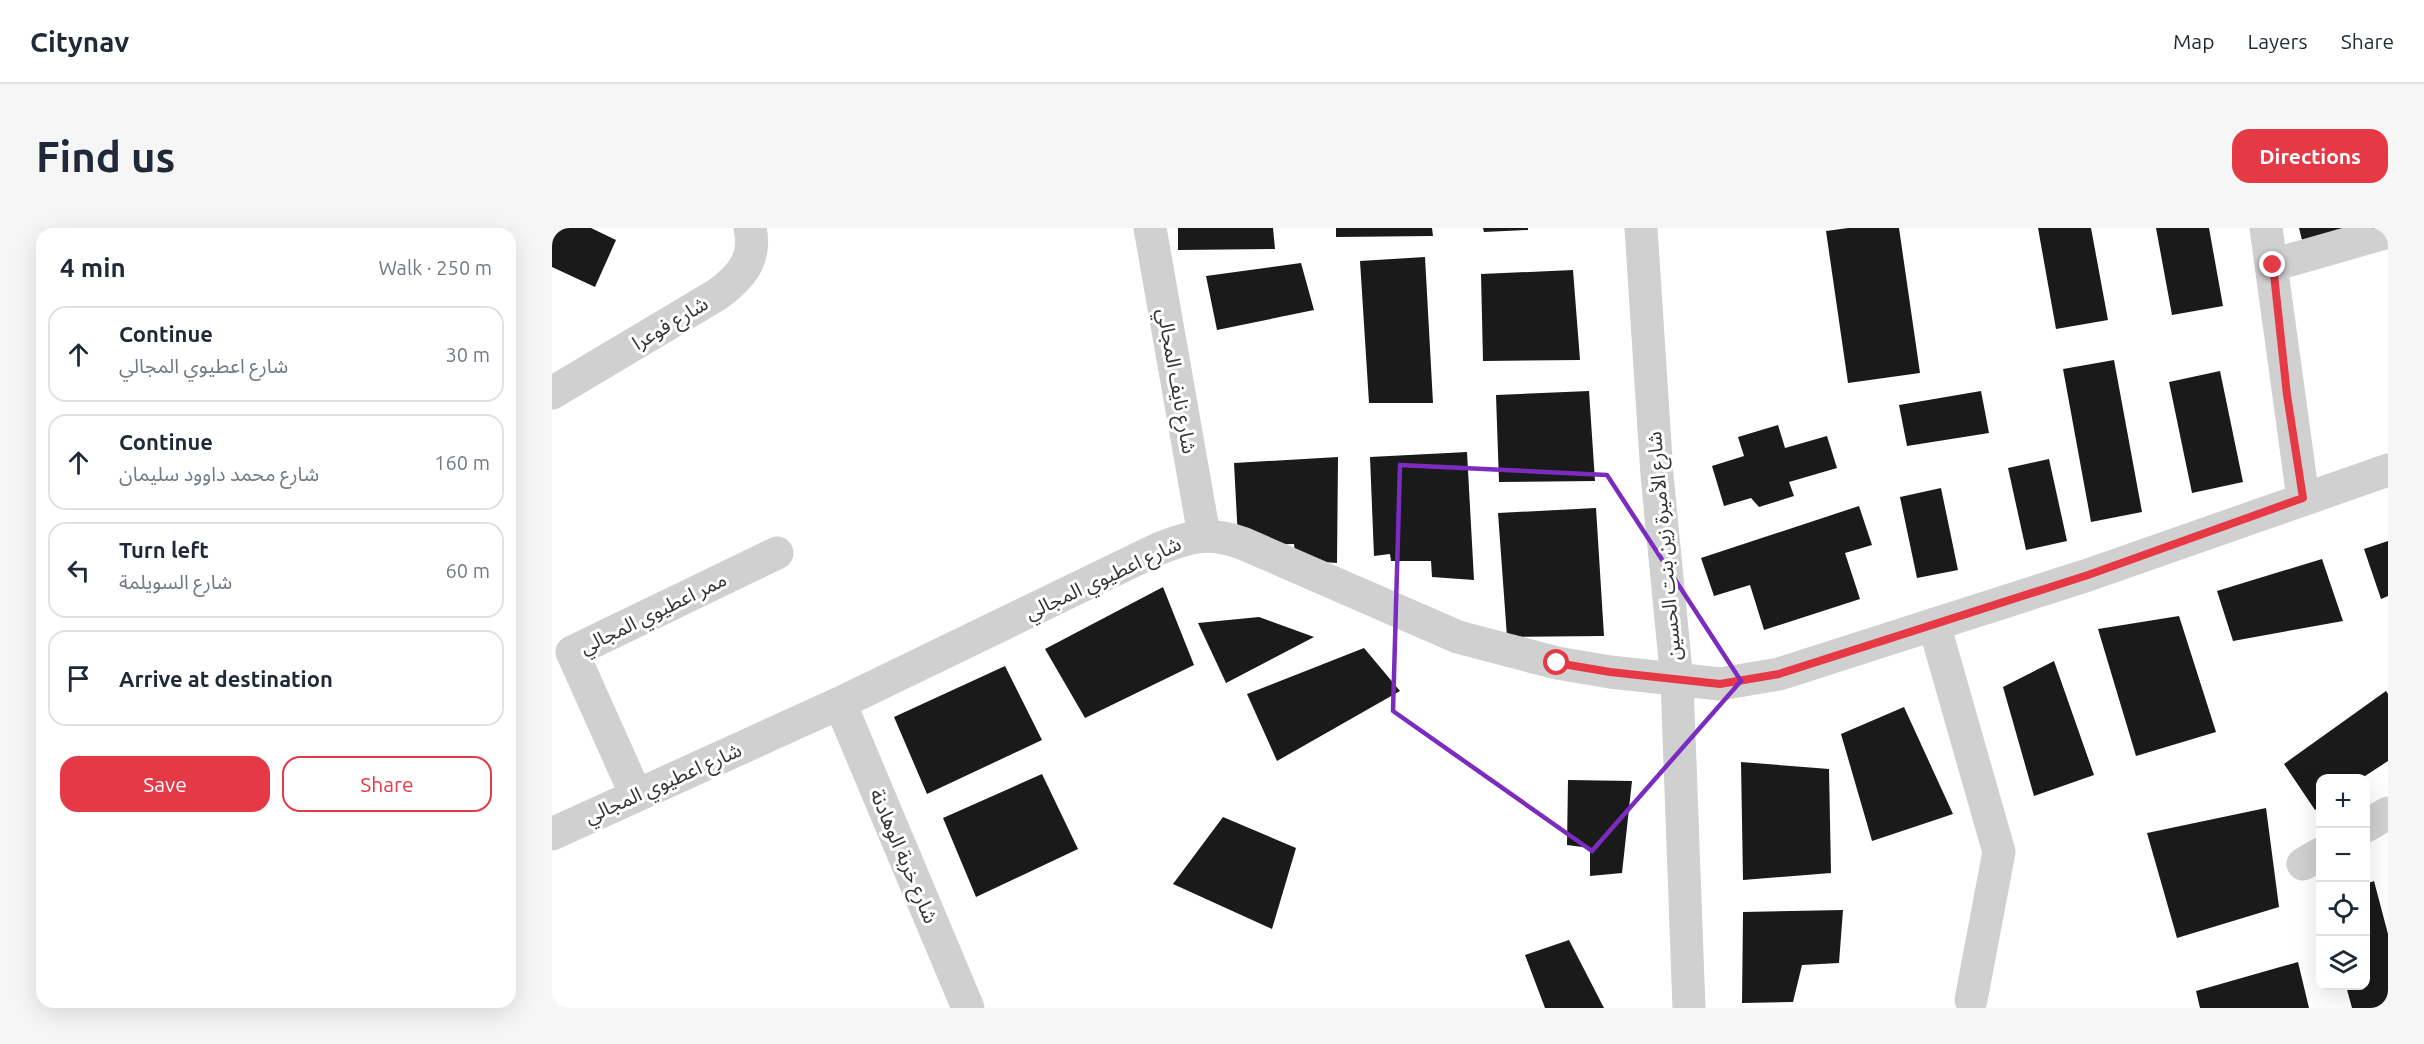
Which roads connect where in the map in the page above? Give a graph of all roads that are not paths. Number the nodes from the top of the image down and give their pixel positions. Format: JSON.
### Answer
{"nodes":[{"id":1,"x":750,"y":228,"type":"edge"},
{"id":2,"x":1150,"y":228,"type":"edge"},
{"id":3,"x":1641,"y":228,"type":"edge"},
{"id":4,"x":2266,"y":228,"type":"edge"},
{"id":5,"x":2388,"y":232,"type":"edge"},
{"id":6,"x":2273,"y":265,"type":"junction"},
{"id":7,"x":552,"y":393,"type":"edge"},
{"id":8,"x":2388,"y":470,"type":"edge"},
{"id":9,"x":2303,"y":498,"type":"junction"},
{"id":10,"x":1204,"y":535,"type":"junction"},
{"id":11,"x":777,"y":553,"type":"dead end"},
{"id":12,"x":1934,"y":624,"type":"junction"},
{"id":13,"x":562,"y":657,"type":"edge"},
{"id":14,"x":1677,"y":681,"type":"junction"},
{"id":15,"x":840,"y":703,"type":"junction"},
{"id":16,"x":636,"y":795,"type":"junction"},
{"id":17,"x":2388,"y":813,"type":"edge"},
{"id":18,"x":2370,"y":824,"type":"edge"},
{"id":19,"x":552,"y":834,"type":"edge"},
{"id":20,"x":1971,"y":1000,"type":"dead end"},
{"id":21,"x":968,"y":1008,"type":"edge"},
{"id":22,"x":1689,"y":1008,"type":"edge"}],
"edges":[{"from":1,"to":7,"type":"street","name":"شارع فوعرا"},
{"from":2,"to":10,"type":"street","name":"شارع نايف المجالي"},
{"from":3,"to":14,"type":"street","name":"شارع الأميرة زين بنت الحسين"},
{"from":4,"to":6,"type":"street"},
{"from":5,"to":6,"type":"street"},
{"from":6,"to":9,"type":"street"},
{"from":8,"to":9,"type":"street","name":"شارع اعطيوي المجالي"},
{"from":9,"to":12,"type":"street","name":"شارع اعطيوي المجالي"},
{"from":10,"to":14,"type":"street","name":"شارع اعطيوي المجالي"},
{"from":10,"to":15,"type":"street","name":"شارع اعطيوي المجالي"},
{"from":11,"to":13,"type":"street","name":"ممر اعطيوي المجالي"},
{"from":12,"to":14,"type":"street","name":"شارع اعطيوي المجالي"},
{"from":12,"to":20,"type":"street"},
{"from":13,"to":16,"type":"street","name":"ممر اعطيوي المجالي"},
{"from":14,"to":22,"type":"street","name":"شارع الأميرة زين بنت الحسين"},
{"from":15,"to":16,"type":"street","name":"شارع اعطيوي المجالي"},
{"from":15,"to":21,"type":"street","name":"شارع خربة الوهادنة"},
{"from":16,"to":19,"type":"street","name":"شارع اعطيوي المجالي"},
{"from":17,"to":18,"type":"street"}]}
